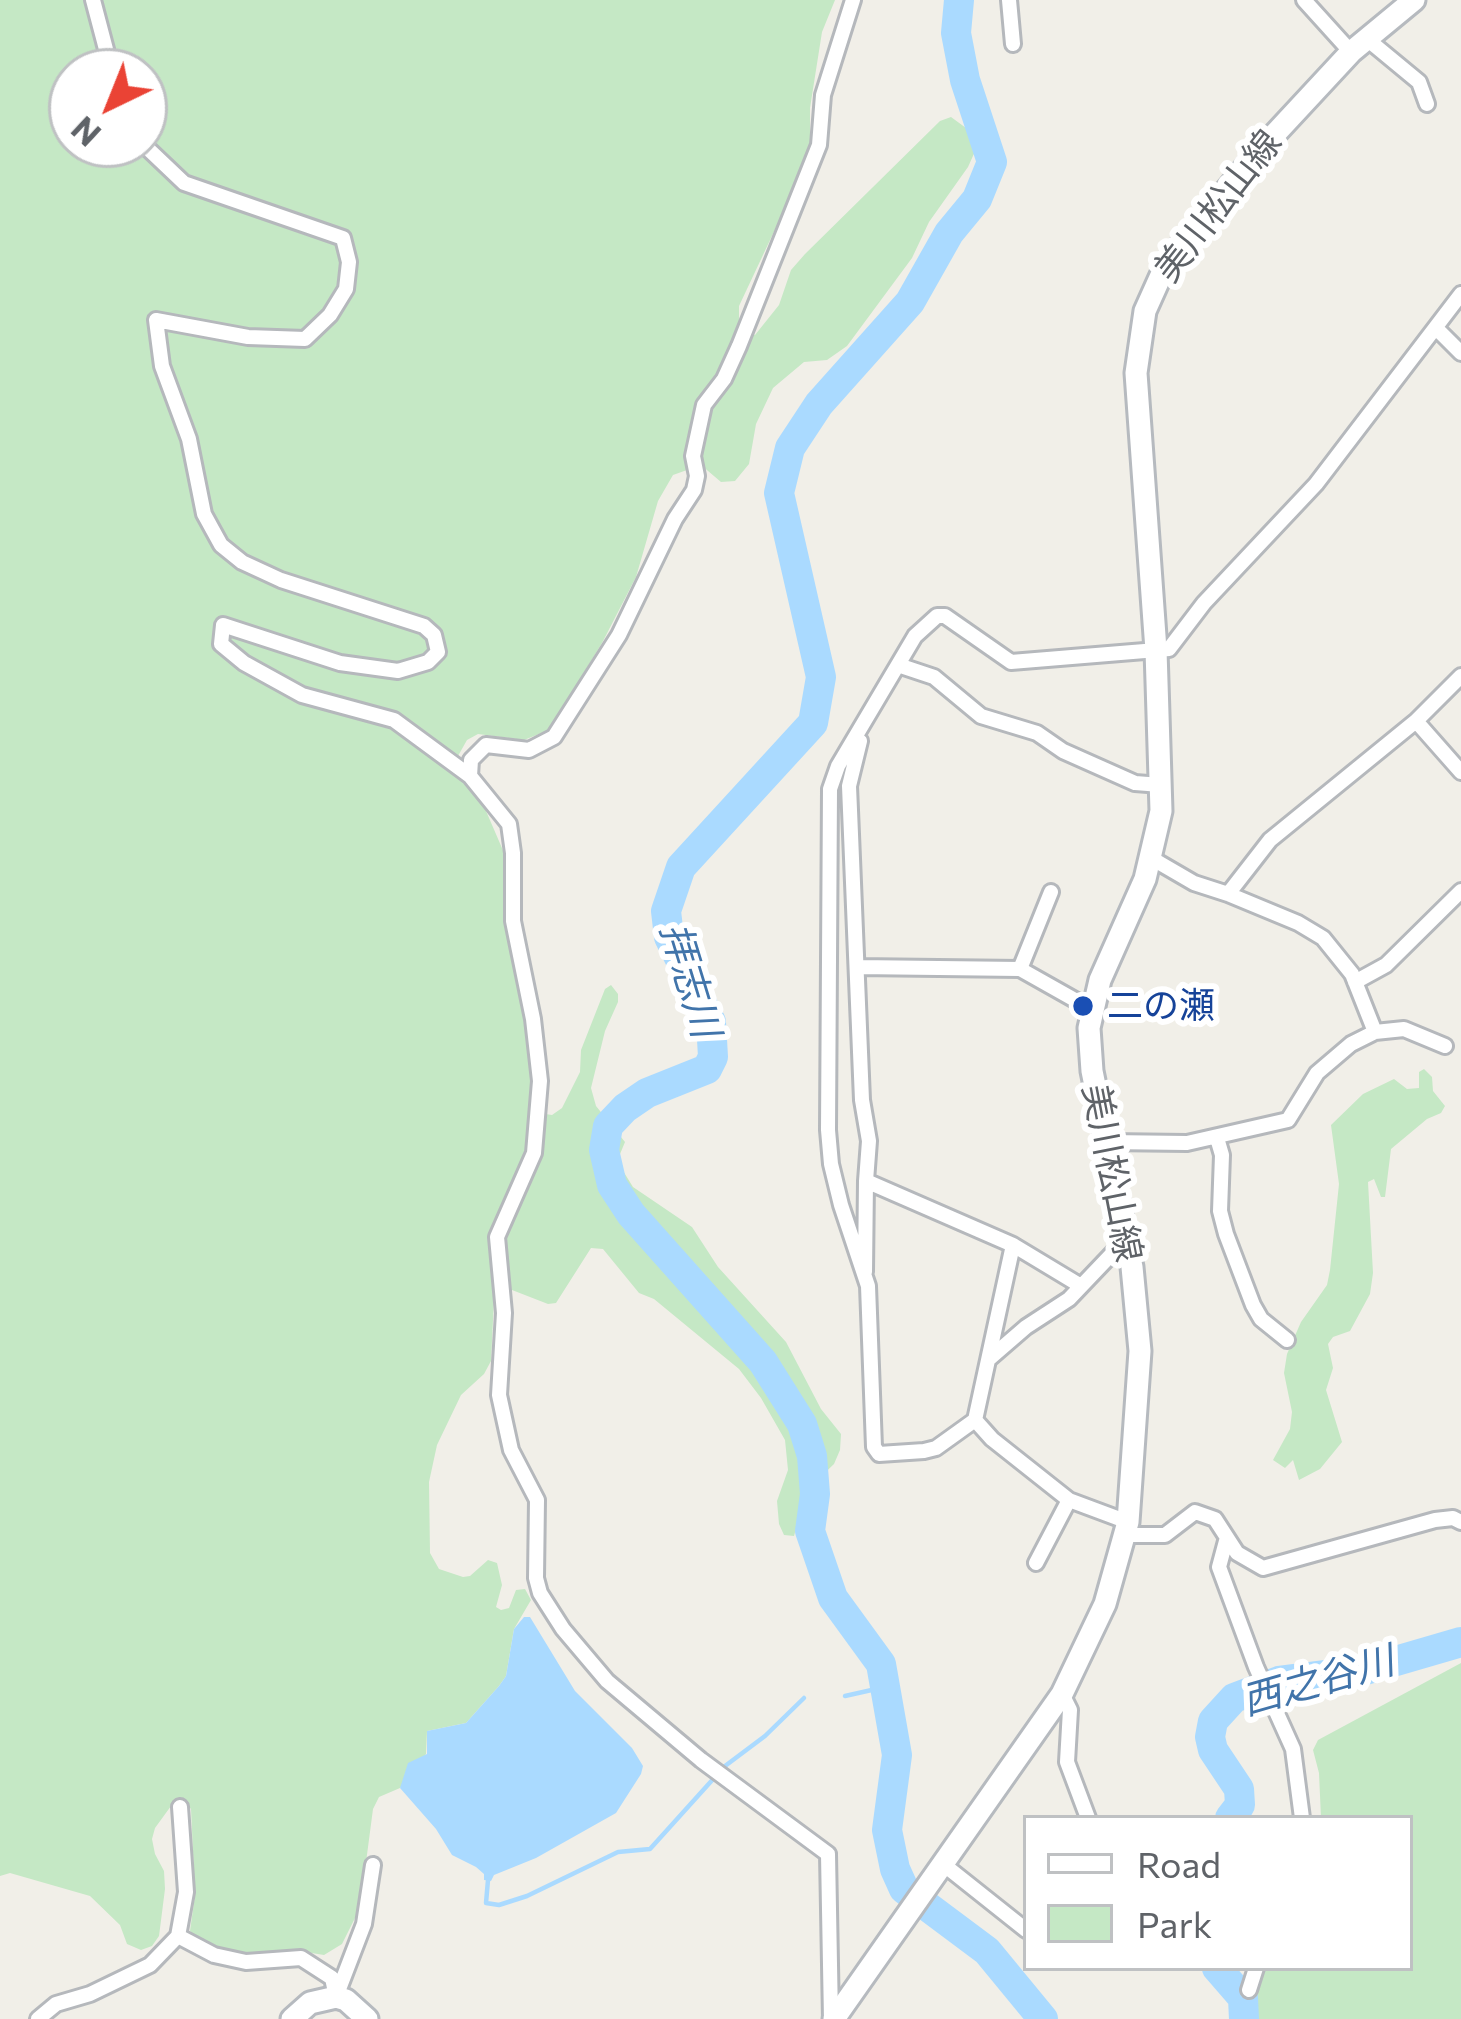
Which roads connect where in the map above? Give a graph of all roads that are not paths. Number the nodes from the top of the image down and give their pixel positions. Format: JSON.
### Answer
{"nodes":[{"id":1,"x":92,"y":0,"type":"edge"},
{"id":2,"x":853,"y":0,"type":"edge"},
{"id":3,"x":1009,"y":0,"type":"edge"},
{"id":4,"x":1304,"y":0,"type":"edge"},
{"id":5,"x":1414,"y":0,"type":"edge"},
{"id":6,"x":1013,"y":44,"type":"dead end"},
{"id":7,"x":1359,"y":45,"type":"junction"},
{"id":8,"x":105,"y":48,"type":"edge"},
{"id":9,"x":1427,"y":104,"type":"dead end"},
{"id":10,"x":168,"y":168,"type":"edge"},
{"id":11,"x":1461,"y":294,"type":"edge"},
{"id":12,"x":1436,"y":328,"type":"junction"},
{"id":13,"x":1461,"y":353,"type":"edge"},
{"id":14,"x":1156,"y":650,"type":"junction"},
{"id":15,"x":898,"y":665,"type":"junction"},
{"id":16,"x":1461,"y":676,"type":"edge"},
{"id":17,"x":1416,"y":721,"type":"junction"},
{"id":18,"x":866,"y":725,"type":"junction"},
{"id":19,"x":1461,"y":772,"type":"edge"},
{"id":20,"x":470,"y":776,"type":"junction"},
{"id":21,"x":1161,"y":785,"type":"junction"},
{"id":22,"x":1151,"y":858,"type":"junction"},
{"id":23,"x":1461,"y":891,"type":"edge"},
{"id":24,"x":1051,"y":892,"type":"dead end"},
{"id":25,"x":1228,"y":894,"type":"junction"},
{"id":26,"x":857,"y":968,"type":"junction"},
{"id":27,"x":1020,"y":969,"type":"junction"},
{"id":28,"x":1355,"y":982,"type":"junction"},
{"id":29,"x":1091,"y":1009,"type":"junction"},
{"id":30,"x":1375,"y":1032,"type":"junction"},
{"id":31,"x":1444,"y":1046,"type":"dead end"},
{"id":32,"x":1217,"y":1138,"type":"junction"},
{"id":33,"x":1107,"y":1142,"type":"junction"},
{"id":34,"x":866,"y":1181,"type":"junction"},
{"id":35,"x":1127,"y":1238,"type":"junction"},
{"id":36,"x":1013,"y":1245,"type":"junction"},
{"id":37,"x":865,"y":1273,"type":"junction"},
{"id":38,"x":1081,"y":1286,"type":"junction"},
{"id":39,"x":1287,"y":1340,"type":"dead end"},
{"id":40,"x":989,"y":1359,"type":"junction"},
{"id":41,"x":975,"y":1420,"type":"junction"},
{"id":42,"x":1069,"y":1500,"type":"junction"},
{"id":43,"x":1461,"y":1522,"type":"edge"},
{"id":44,"x":1127,"y":1528,"type":"junction"},
{"id":45,"x":1226,"y":1541,"type":"junction"},
{"id":46,"x":1036,"y":1563,"type":"dead end"},
{"id":47,"x":1062,"y":1694,"type":"junction"},
{"id":48,"x":180,"y":1807,"type":"dead end"},
{"id":49,"x":1087,"y":1815,"type":"edge"},
{"id":50,"x":1302,"y":1815,"type":"edge"},
{"id":51,"x":943,"y":1864,"type":"junction"},
{"id":52,"x":373,"y":1865,"type":"dead end"},
{"id":53,"x":1023,"y":1928,"type":"edge"},
{"id":54,"x":178,"y":1936,"type":"junction"},
{"id":55,"x":1255,"y":1971,"type":"edge"},
{"id":56,"x":1249,"y":1990,"type":"dead end"},
{"id":57,"x":336,"y":1996,"type":"junction"},
{"id":58,"x":38,"y":2019,"type":"edge"},
{"id":59,"x":292,"y":2019,"type":"edge"},
{"id":60,"x":367,"y":2019,"type":"edge"},
{"id":61,"x":833,"y":2019,"type":"edge"}],
"edges":[{"from":1,"to":8,"type":"street"},
{"from":2,"to":20,"type":"street"},
{"from":3,"to":6,"type":"street"},
{"from":4,"to":7,"type":"street"},
{"from":5,"to":7,"type":"main road","name":"美川松山線"},
{"from":7,"to":9,"type":"street"},
{"from":7,"to":14,"type":"main road","name":"美川松山線"},
{"from":10,"to":20,"type":"street"},
{"from":11,"to":12,"type":"street"},
{"from":12,"to":13,"type":"street"},
{"from":12,"to":14,"type":"street"},
{"from":14,"to":15,"type":"street"},
{"from":14,"to":21,"type":"main road","name":"美川松山線"},
{"from":15,"to":18,"type":"street"},
{"from":15,"to":21,"type":"street"},
{"from":16,"to":17,"type":"street"},
{"from":17,"to":19,"type":"street"},
{"from":17,"to":25,"type":"street"},
{"from":18,"to":26,"type":"street"},
{"from":18,"to":37,"type":"street"},
{"from":20,"to":61,"type":"street"},
{"from":21,"to":22,"type":"main road","name":"美川松山線"},
{"from":22,"to":25,"type":"street"},
{"from":22,"to":29,"type":"main road","name":"美川松山線"},
{"from":23,"to":28,"type":"street"},
{"from":24,"to":27,"type":"street"},
{"from":25,"to":28,"type":"street"},
{"from":26,"to":27,"type":"street"},
{"from":26,"to":34,"type":"street"},
{"from":27,"to":29,"type":"street"},
{"from":28,"to":30,"type":"street"},
{"from":29,"to":33,"type":"main road","name":"美川松山線"},
{"from":30,"to":31,"type":"street"},
{"from":30,"to":32,"type":"street"},
{"from":32,"to":33,"type":"street"},
{"from":32,"to":39,"type":"street"},
{"from":33,"to":35,"type":"main road","name":"美川松山線"},
{"from":34,"to":36,"type":"street"},
{"from":34,"to":37,"type":"street"},
{"from":35,"to":38,"type":"street"},
{"from":35,"to":44,"type":"main road","name":"美川松山線"},
{"from":36,"to":38,"type":"street"},
{"from":36,"to":40,"type":"street"},
{"from":37,"to":41,"type":"street"},
{"from":38,"to":40,"type":"street"},
{"from":40,"to":41,"type":"street"},
{"from":41,"to":42,"type":"street"},
{"from":42,"to":44,"type":"street"},
{"from":42,"to":46,"type":"street"},
{"from":43,"to":45,"type":"street"},
{"from":44,"to":45,"type":"street"},
{"from":44,"to":47,"type":"main road","name":"美川松山線"},
{"from":45,"to":50,"type":"street"},
{"from":47,"to":49,"type":"street"},
{"from":47,"to":51,"type":"main road","name":"美川松山線"},
{"from":48,"to":54,"type":"street"},
{"from":51,"to":53,"type":"street"},
{"from":51,"to":61,"type":"main road","name":"美川松山線"},
{"from":52,"to":57,"type":"street"},
{"from":54,"to":57,"type":"street"},
{"from":54,"to":58,"type":"street"},
{"from":55,"to":56,"type":"street"},
{"from":57,"to":59,"type":"main road"},
{"from":57,"to":60,"type":"main road"}]}
